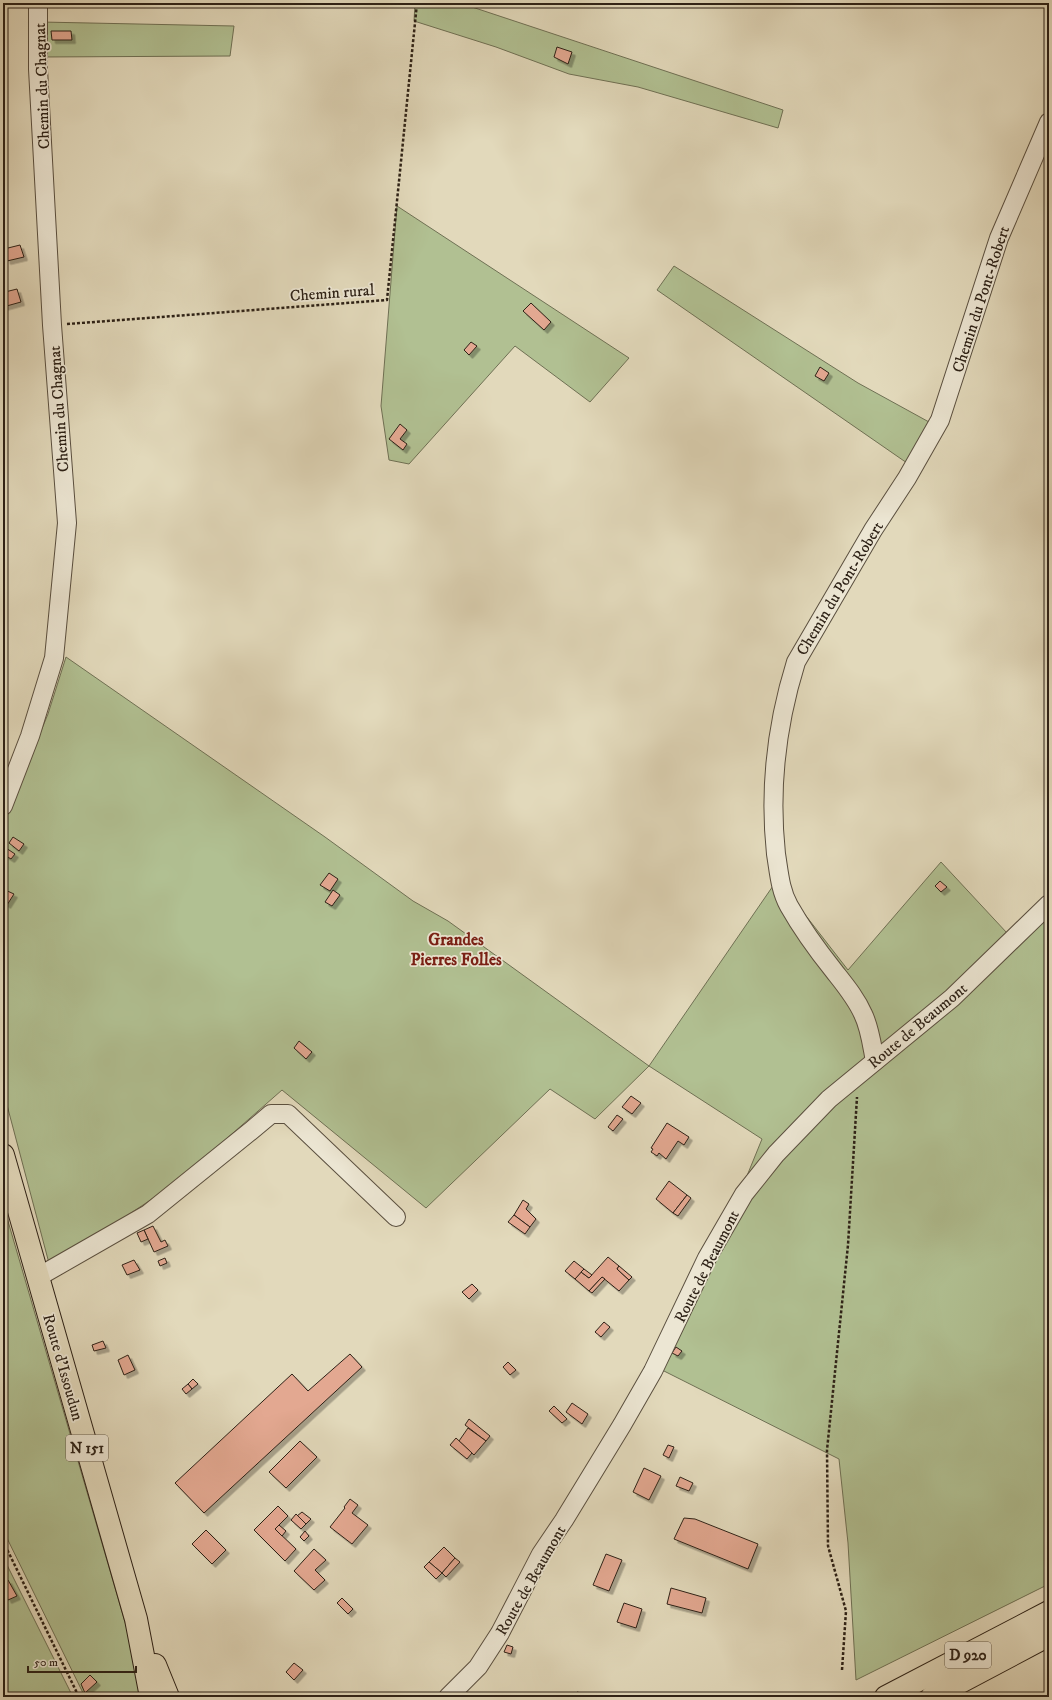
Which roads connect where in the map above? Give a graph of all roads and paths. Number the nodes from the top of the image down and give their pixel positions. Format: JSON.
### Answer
{"nodes":[{"id":1,"x":38,"y":3,"type":"edge"},
{"id":2,"x":417,"y":3,"type":"edge"},
{"id":3,"x":1049,"y":122,"type":"edge"},
{"id":4,"x":52,"y":325,"type":"junction"},
{"id":5,"x":3,"y":806,"type":"edge"},
{"id":6,"x":1049,"y":904,"type":"edge"},
{"id":7,"x":875,"y":1061,"type":"junction"},
{"id":8,"x":858,"y":1075,"type":"junction"},
{"id":9,"x":3,"y":1155,"type":"edge"},
{"id":10,"x":396,"y":1216,"type":"dead end"},
{"id":11,"x":38,"y":1277,"type":"junction"},
{"id":12,"x":3,"y":1541,"type":"edge"},
{"id":13,"x":1049,"y":1612,"type":"edge"},
{"id":14,"x":136,"y":1620,"type":"junction"},
{"id":15,"x":1049,"y":1635,"type":"edge"},
{"id":16,"x":842,"y":1670,"type":"dead end"},
{"id":17,"x":79,"y":1697,"type":"edge"},
{"id":18,"x":152,"y":1697,"type":"edge"},
{"id":19,"x":168,"y":1697,"type":"edge"},
{"id":20,"x":448,"y":1697,"type":"edge"},
{"id":21,"x":886,"y":1697,"type":"edge"},
{"id":22,"x":932,"y":1697,"type":"edge"}],
"edges":[{"from":1,"to":4,"type":"street","name":"Chemin du Chagnat"},
{"from":2,"to":4,"type":"path","name":"Chemin rural"},
{"from":3,"to":7,"type":"street","name":"Chemin du Pont-Robert"},
{"from":4,"to":5,"type":"street","name":"Chemin du Chagnat"},
{"from":6,"to":7,"type":"street","name":"Route de Beaumont"},
{"from":7,"to":8,"type":"street","name":"Route de Beaumont"},
{"from":8,"to":16,"type":"path"},
{"from":8,"to":20,"type":"street","name":"Route de Beaumont"},
{"from":9,"to":11,"type":"main road","number":"N 151"},
{"from":10,"to":11,"type":"street"},
{"from":11,"to":14,"type":"main road","name":"Route d'Issoudun","number":"N 151"},
{"from":12,"to":17,"type":"path"},
{"from":13,"to":21,"type":"main road","number":"D 920"},
{"from":14,"to":18,"type":"main road","name":"Route d'Issoudun","number":"N 151"},
{"from":14,"to":19,"type":"main road","name":"Route d'Issoudun","number":"N 151"},
{"from":15,"to":22,"type":"main road","number":"D 920"}]}
